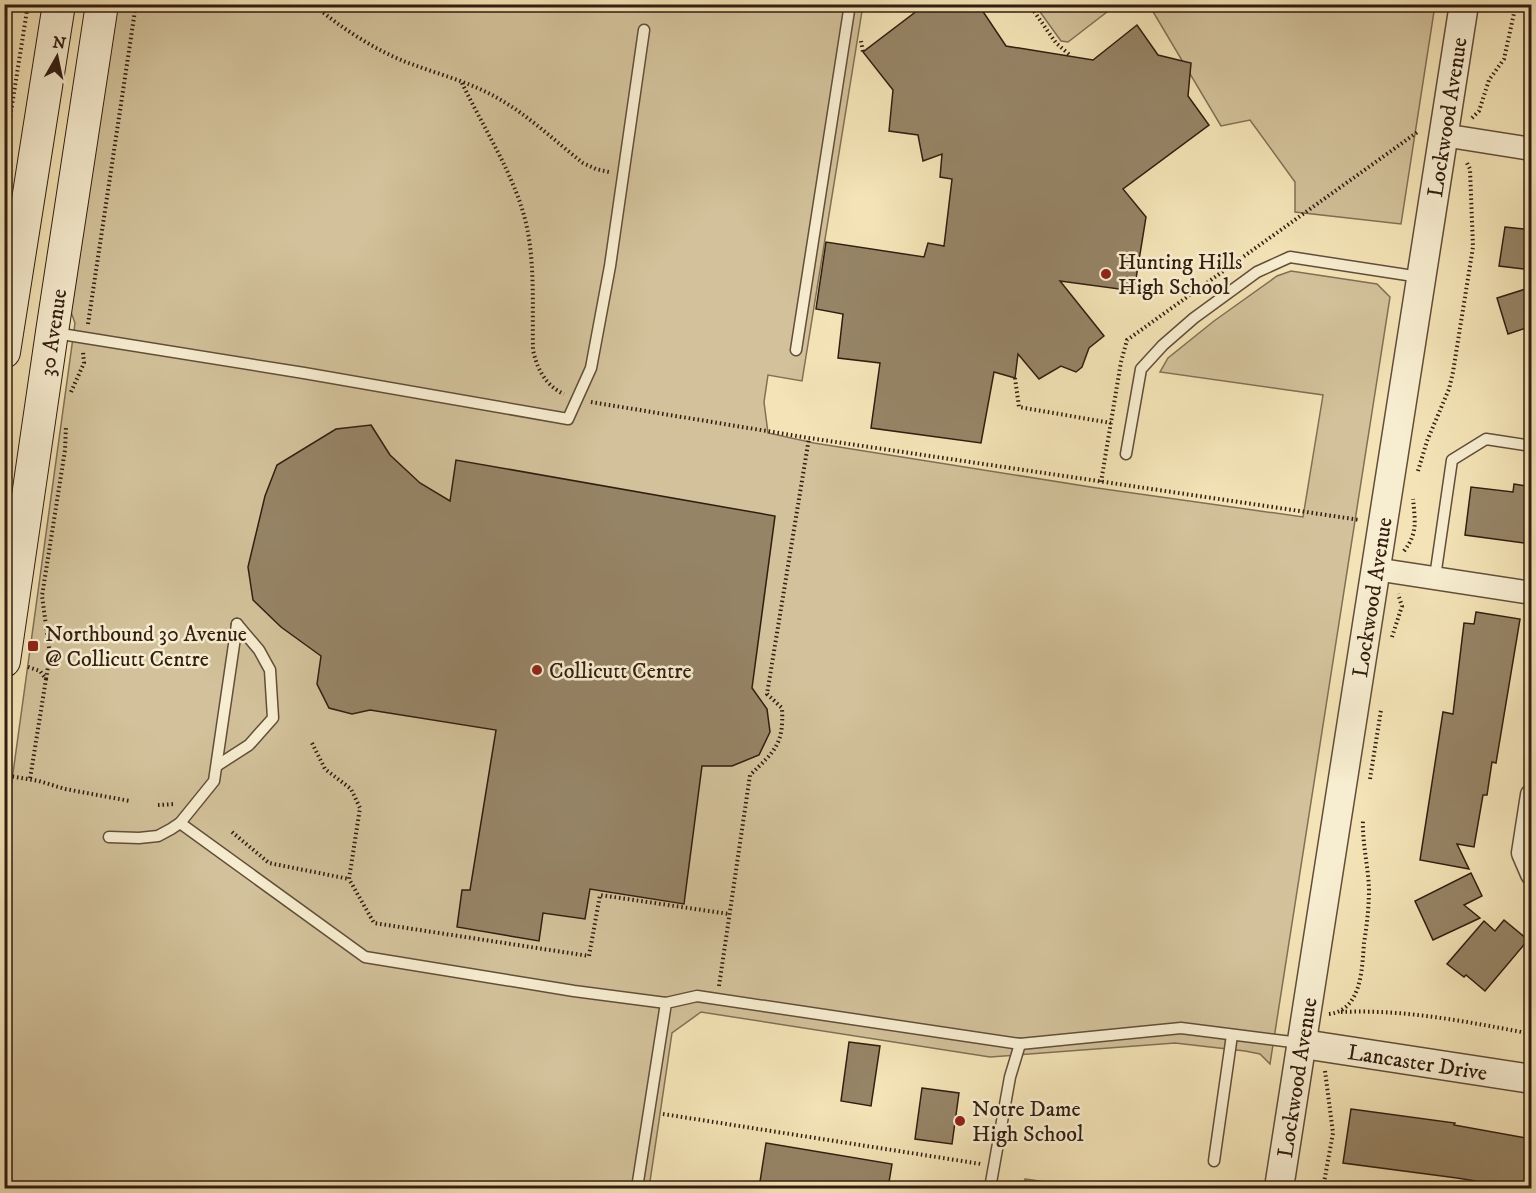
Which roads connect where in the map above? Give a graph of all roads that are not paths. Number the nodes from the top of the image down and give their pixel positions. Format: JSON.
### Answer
{"nodes":[{"id":1,"x":59,"y":4,"type":"edge"},
{"id":2,"x":102,"y":4,"type":"edge"},
{"id":3,"x":850,"y":4,"type":"edge"},
{"id":4,"x":1464,"y":4,"type":"edge"},
{"id":5,"x":645,"y":30,"type":"dead end"},
{"id":6,"x":1432,"y":133,"type":"junction"},
{"id":7,"x":1532,"y":149,"type":"edge"},
{"id":8,"x":1420,"y":277,"type":"junction"},
{"id":9,"x":52,"y":332,"type":"junction"},
{"id":10,"x":796,"y":350,"type":"dead end"},
{"id":11,"x":4,"y":352,"type":"edge"},
{"id":12,"x":1532,"y":446,"type":"edge"},
{"id":13,"x":1126,"y":454,"type":"dead end"},
{"id":14,"x":1375,"y":569,"type":"junction"},
{"id":15,"x":1435,"y":577,"type":"junction"},
{"id":16,"x":1532,"y":593,"type":"edge"},
{"id":17,"x":15,"y":664,"type":"edge"},
{"id":18,"x":218,"y":765,"type":"junction"},
{"id":19,"x":1532,"y":795,"type":"edge"},
{"id":20,"x":180,"y":823,"type":"junction"},
{"id":21,"x":109,"y":837,"type":"dead end"},
{"id":22,"x":1532,"y":874,"type":"edge"},
{"id":23,"x":666,"y":1003,"type":"junction"},
{"id":24,"x":1232,"y":1035,"type":"junction"},
{"id":25,"x":1020,"y":1044,"type":"junction"},
{"id":26,"x":1303,"y":1044,"type":"junction"},
{"id":27,"x":1532,"y":1079,"type":"edge"},
{"id":28,"x":1214,"y":1161,"type":"dead end"},
{"id":29,"x":637,"y":1188,"type":"edge"},
{"id":30,"x":990,"y":1188,"type":"edge"},
{"id":31,"x":1279,"y":1188,"type":"edge"}],
"edges":[{"from":1,"to":11,"type":"main road","name":"30 Avenue"},
{"from":2,"to":9,"type":"main road","name":"30 Avenue"},
{"from":3,"to":10,"type":"lane"},
{"from":4,"to":6,"type":"street","name":"Lockwood Avenue"},
{"from":5,"to":9,"type":"lane"},
{"from":6,"to":7,"type":"street"},
{"from":6,"to":8,"type":"street","name":"Lockwood Avenue"},
{"from":8,"to":13,"type":"lane"},
{"from":8,"to":14,"type":"street","name":"Lockwood Avenue"},
{"from":9,"to":17,"type":"main road","name":"30 Avenue"},
{"from":12,"to":15,"type":"lane"},
{"from":14,"to":15,"type":"street"},
{"from":14,"to":26,"type":"street","name":"Lockwood Avenue"},
{"from":15,"to":16,"type":"street"},
{"from":18,"to":18,"type":"lane"},
{"from":18,"to":20,"type":"lane"},
{"from":19,"to":22,"type":"street"},
{"from":20,"to":21,"type":"lane"},
{"from":20,"to":23,"type":"lane"},
{"from":23,"to":25,"type":"lane"},
{"from":23,"to":29,"type":"lane"},
{"from":24,"to":25,"type":"lane"},
{"from":24,"to":26,"type":"lane"},
{"from":24,"to":28,"type":"lane"},
{"from":25,"to":30,"type":"lane"},
{"from":26,"to":27,"type":"street","name":"Lancaster Drive"},
{"from":26,"to":31,"type":"street","name":"Lockwood Avenue"}]}
